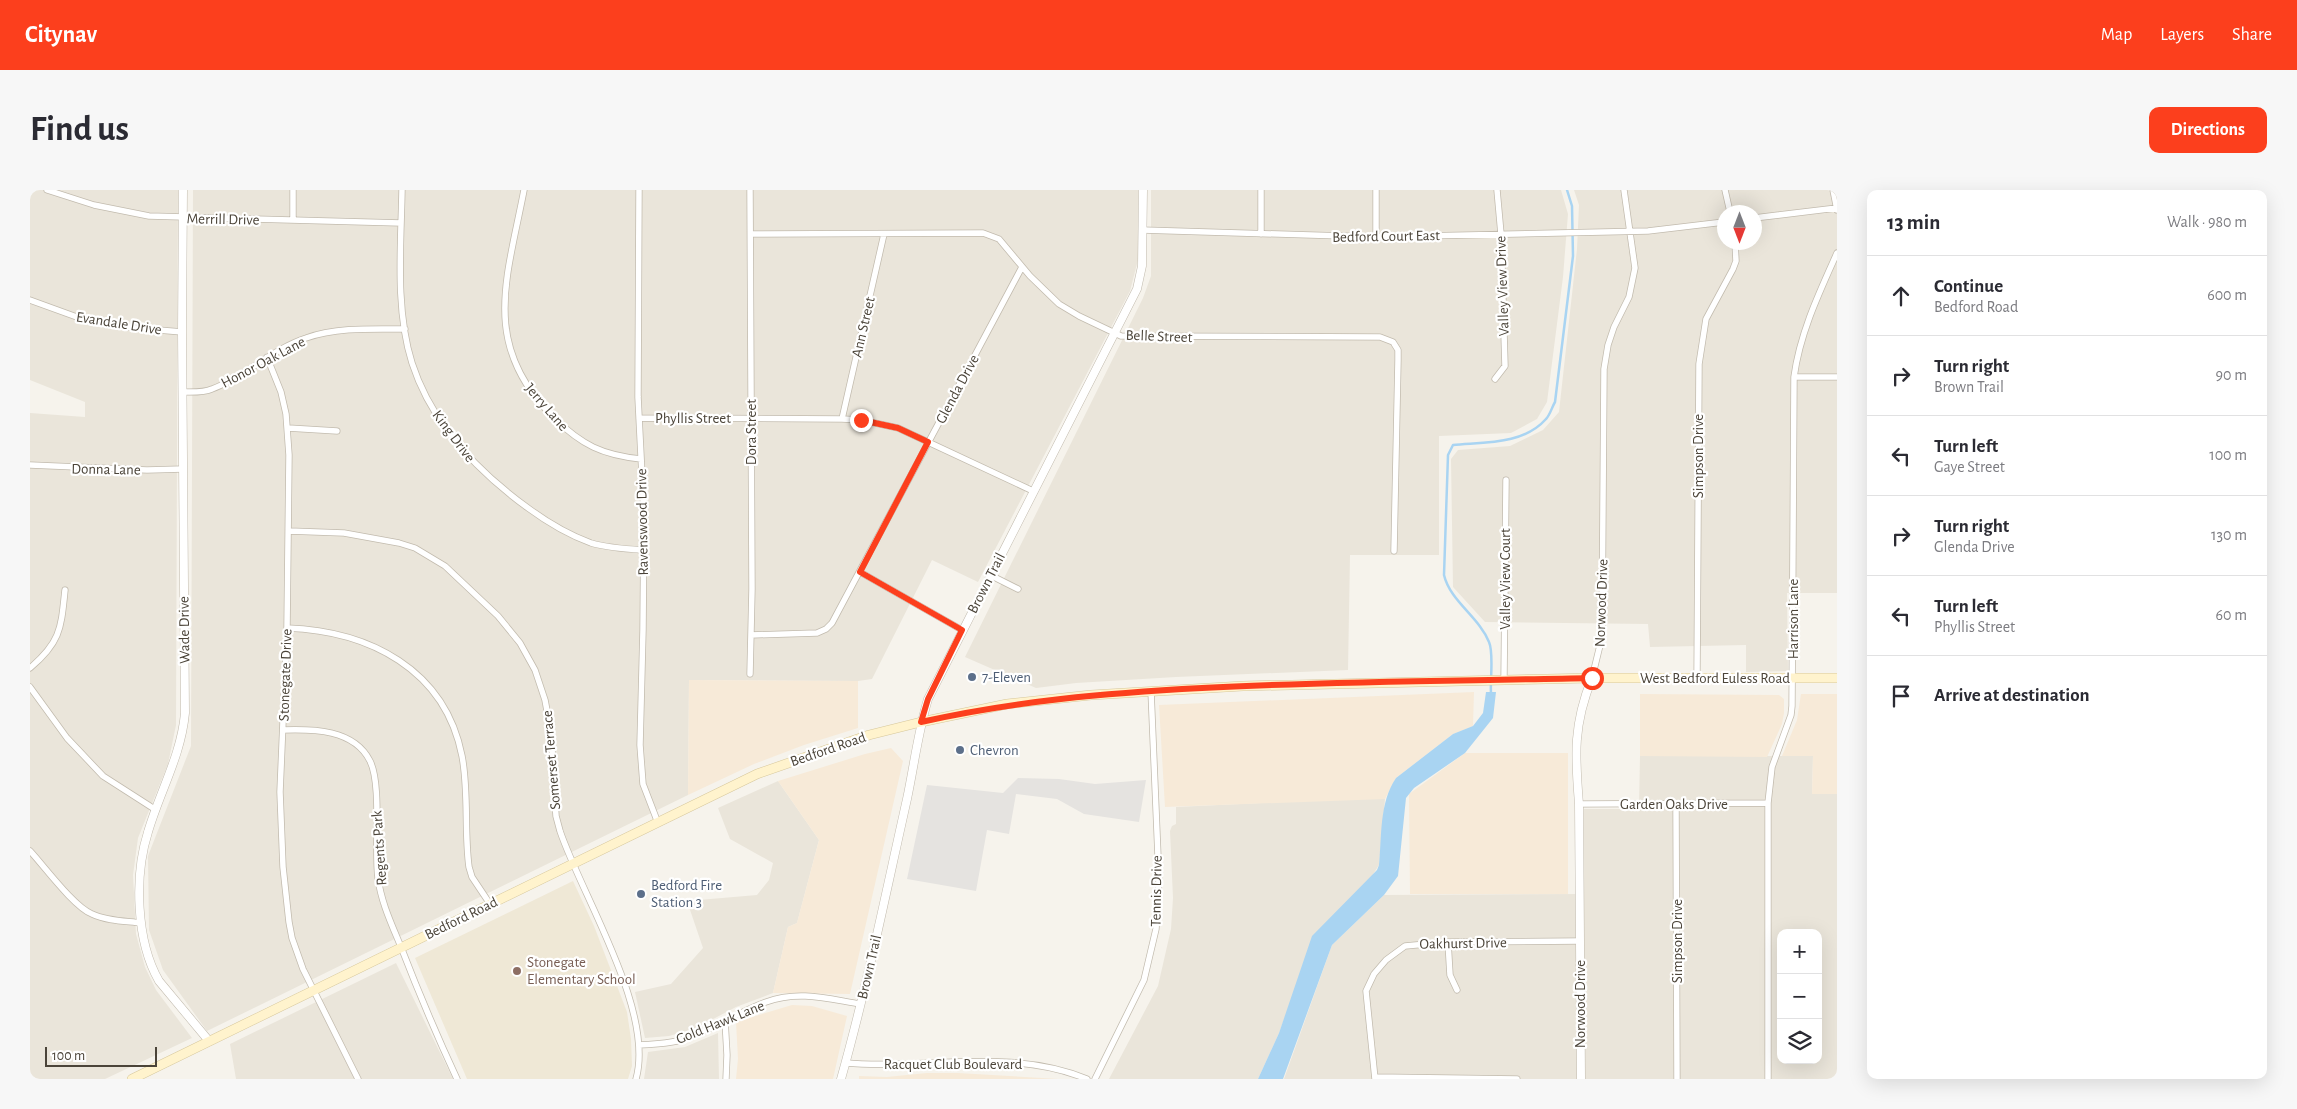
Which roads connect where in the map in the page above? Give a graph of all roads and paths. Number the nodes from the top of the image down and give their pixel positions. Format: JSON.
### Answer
{"nodes":[{"id":1,"x":47,"y":190,"type":"edge"},
{"id":2,"x":183,"y":190,"type":"edge"},
{"id":3,"x":293,"y":190,"type":"edge"},
{"id":4,"x":402,"y":190,"type":"edge"},
{"id":5,"x":524,"y":190,"type":"edge"},
{"id":6,"x":639,"y":190,"type":"edge"},
{"id":7,"x":750,"y":190,"type":"edge"},
{"id":8,"x":1143,"y":190,"type":"edge"},
{"id":9,"x":1261,"y":190,"type":"edge"},
{"id":10,"x":1376,"y":190,"type":"edge"},
{"id":11,"x":1497,"y":190,"type":"edge"},
{"id":12,"x":1624,"y":190,"type":"edge"},
{"id":13,"x":1725,"y":190,"type":"edge"},
{"id":14,"x":1833,"y":190,"type":"edge"},
{"id":15,"x":1728,"y":205,"type":"edge"},
{"id":16,"x":1837,"y":209,"type":"edge"},
{"id":17,"x":1762,"y":217,"type":"edge"},
{"id":18,"x":182,"y":218,"type":"junction"},
{"id":19,"x":293,"y":219,"type":"junction"},
{"id":20,"x":401,"y":223,"type":"junction"},
{"id":21,"x":1717,"y":223,"type":"edge"},
{"id":22,"x":1142,"y":230,"type":"junction"},
{"id":23,"x":1630,"y":231,"type":"junction"},
{"id":24,"x":751,"y":234,"type":"junction"},
{"id":25,"x":884,"y":234,"type":"junction"},
{"id":26,"x":1262,"y":234,"type":"junction"},
{"id":27,"x":1501,"y":234,"type":"junction"},
{"id":28,"x":1376,"y":237,"type":"junction"},
{"id":29,"x":1736,"y":250,"type":"edge"},
{"id":30,"x":1837,"y":253,"type":"edge"},
{"id":31,"x":1022,"y":267,"type":"junction"},
{"id":32,"x":30,"y":300,"type":"edge"},
{"id":33,"x":405,"y":329,"type":"junction"},
{"id":34,"x":182,"y":332,"type":"junction"},
{"id":35,"x":1116,"y":334,"type":"junction"},
{"id":36,"x":267,"y":357,"type":"junction"},
{"id":37,"x":1794,"y":377,"type":"junction"},
{"id":38,"x":1837,"y":377,"type":"edge"},
{"id":39,"x":1495,"y":378,"type":"dead end"},
{"id":40,"x":182,"y":392,"type":"junction"},
{"id":41,"x":639,"y":418,"type":"junction"},
{"id":42,"x":751,"y":419,"type":"junction"},
{"id":43,"x":842,"y":419,"type":"junction"},
{"id":44,"x":288,"y":428,"type":"junction"},
{"id":45,"x":337,"y":431,"type":"dead end"},
{"id":46,"x":928,"y":442,"type":"junction"},
{"id":47,"x":641,"y":459,"type":"junction"},
{"id":48,"x":30,"y":465,"type":"edge"},
{"id":49,"x":183,"y":469,"type":"junction"},
{"id":50,"x":1506,"y":480,"type":"dead end"},
{"id":51,"x":1033,"y":491,"type":"junction"},
{"id":52,"x":289,"y":531,"type":"junction"},
{"id":53,"x":644,"y":550,"type":"junction"},
{"id":54,"x":1394,"y":551,"type":"dead end"},
{"id":55,"x":860,"y":572,"type":"junction"},
{"id":56,"x":990,"y":575,"type":"junction"},
{"id":57,"x":1018,"y":589,"type":"dead end"},
{"id":58,"x":65,"y":590,"type":"dead end"},
{"id":59,"x":287,"y":628,"type":"junction"},
{"id":60,"x":962,"y":630,"type":"junction"},
{"id":61,"x":751,"y":635,"type":"junction"},
{"id":62,"x":30,"y":668,"type":"edge"},
{"id":63,"x":750,"y":674,"type":"dead end"},
{"id":64,"x":1592,"y":678,"type":"junction"},
{"id":65,"x":1697,"y":678,"type":"junction"},
{"id":66,"x":1793,"y":678,"type":"junction"},
{"id":67,"x":1837,"y":678,"type":"edge"},
{"id":68,"x":1500,"y":679,"type":"junction"},
{"id":69,"x":30,"y":687,"type":"edge"},
{"id":70,"x":1151,"y":691,"type":"junction"},
{"id":71,"x":921,"y":722,"type":"junction"},
{"id":72,"x":282,"y":730,"type":"junction"},
{"id":73,"x":1768,"y":803,"type":"junction"},
{"id":74,"x":1580,"y":804,"type":"junction"},
{"id":75,"x":1676,"y":804,"type":"junction"},
{"id":76,"x":156,"y":810,"type":"junction"},
{"id":77,"x":658,"y":823,"type":"junction"},
{"id":78,"x":30,"y":850,"type":"edge"},
{"id":79,"x":574,"y":863,"type":"junction"},
{"id":80,"x":490,"y":904,"type":"junction"},
{"id":81,"x":141,"y":923,"type":"junction"},
{"id":82,"x":1580,"y":941,"type":"junction"},
{"id":83,"x":1448,"y":942,"type":"junction"},
{"id":84,"x":401,"y":948,"type":"junction"},
{"id":85,"x":313,"y":990,"type":"junction"},
{"id":86,"x":1457,"y":990,"type":"dead end"},
{"id":87,"x":861,"y":1004,"type":"junction"},
{"id":88,"x":725,"y":1020,"type":"junction"},
{"id":89,"x":209,"y":1041,"type":"junction"},
{"id":90,"x":639,"y":1045,"type":"junction"},
{"id":91,"x":846,"y":1063,"type":"junction"},
{"id":92,"x":1375,"y":1078,"type":"edge"},
{"id":93,"x":132,"y":1079,"type":"edge"},
{"id":94,"x":358,"y":1079,"type":"edge"},
{"id":95,"x":457,"y":1079,"type":"edge"},
{"id":96,"x":636,"y":1079,"type":"edge"},
{"id":97,"x":726,"y":1079,"type":"edge"},
{"id":98,"x":841,"y":1079,"type":"edge"},
{"id":99,"x":1087,"y":1079,"type":"edge"},
{"id":100,"x":1095,"y":1079,"type":"edge"},
{"id":101,"x":1517,"y":1079,"type":"edge"},
{"id":102,"x":1581,"y":1079,"type":"edge"},
{"id":103,"x":1677,"y":1079,"type":"edge"},
{"id":104,"x":1768,"y":1079,"type":"edge"}],
"edges":[{"from":1,"to":18,"type":"street","name":"Merrill Drive"},
{"from":2,"to":18,"type":"street","name":"Wade Drive"},
{"from":3,"to":19,"type":"street"},
{"from":4,"to":20,"type":"street","name":"King Drive"},
{"from":5,"to":47,"type":"street","name":"Jerry Lane"},
{"from":6,"to":41,"type":"street","name":"Ravenswood Drive"},
{"from":7,"to":24,"type":"street","name":"Dora Street"},
{"from":8,"to":22,"type":"street","name":"Brown Trail"},
{"from":9,"to":26,"type":"street"},
{"from":10,"to":28,"type":"street"},
{"from":11,"to":27,"type":"street","name":"Valley View Drive"},
{"from":12,"to":23,"type":"street","name":"Norwood Drive"},
{"from":13,"to":15,"type":"street"},
{"from":14,"to":16,"type":"street"},
{"from":16,"to":17,"type":"street"},
{"from":18,"to":19,"type":"street","name":"Merrill Drive"},
{"from":18,"to":34,"type":"street","name":"Wade Drive"},
{"from":19,"to":20,"type":"street","name":"Merrill Drive"},
{"from":20,"to":33,"type":"street","name":"King Drive"},
{"from":21,"to":23,"type":"street","name":"Bedford Court East"},
{"from":22,"to":26,"type":"street","name":"Bedford Court East"},
{"from":22,"to":35,"type":"street","name":"Brown Trail"},
{"from":23,"to":27,"type":"street","name":"Bedford Court East"},
{"from":23,"to":64,"type":"street","name":"Norwood Drive"},
{"from":24,"to":25,"type":"street","name":"Belle Street"},
{"from":24,"to":42,"type":"street","name":"Dora Street"},
{"from":25,"to":31,"type":"street","name":"Belle Street"},
{"from":25,"to":43,"type":"street","name":"Ann Street"},
{"from":26,"to":28,"type":"street","name":"Bedford Court East"},
{"from":27,"to":28,"type":"street","name":"Bedford Court East"},
{"from":27,"to":39,"type":"street","name":"Valley View Drive"},
{"from":29,"to":65,"type":"street","name":"Simpson Drive"},
{"from":30,"to":37,"type":"street","name":"Harrison Lane"},
{"from":31,"to":35,"type":"street","name":"Belle Street"},
{"from":31,"to":46,"type":"street","name":"Glenda Drive"},
{"from":32,"to":34,"type":"street","name":"Evandale Drive"},
{"from":33,"to":36,"type":"street","name":"Honor Oak Lane"},
{"from":33,"to":53,"type":"street","name":"King Drive"},
{"from":34,"to":40,"type":"street","name":"Wade Drive"},
{"from":35,"to":51,"type":"street","name":"Brown Trail"},
{"from":35,"to":54,"type":"street","name":"Belle Street"},
{"from":36,"to":40,"type":"street","name":"Honor Oak Lane"},
{"from":36,"to":44,"type":"street","name":"Stonegate Drive"},
{"from":37,"to":38,"type":"street"},
{"from":37,"to":66,"type":"street","name":"Harrison Lane"},
{"from":40,"to":49,"type":"street","name":"Wade Drive"},
{"from":41,"to":42,"type":"street","name":"Phyllis Street"},
{"from":41,"to":47,"type":"street","name":"Ravenswood Drive"},
{"from":42,"to":43,"type":"street","name":"Phyllis Street"},
{"from":42,"to":61,"type":"street","name":"Dora Street"},
{"from":43,"to":46,"type":"street","name":"Phyllis Street"},
{"from":44,"to":45,"type":"street"},
{"from":44,"to":52,"type":"street","name":"Stonegate Drive"},
{"from":46,"to":51,"type":"street","name":"Phyllis Street"},
{"from":46,"to":55,"type":"street","name":"Glenda Drive"},
{"from":47,"to":53,"type":"street","name":"Ravenswood Drive"},
{"from":48,"to":49,"type":"street","name":"Donna Lane"},
{"from":49,"to":76,"type":"street","name":"Wade Drive"},
{"from":50,"to":68,"type":"street","name":"Valley View Court"},
{"from":51,"to":56,"type":"street","name":"Brown Trail"},
{"from":52,"to":59,"type":"street","name":"Stonegate Drive"},
{"from":52,"to":79,"type":"street","name":"Somerset Terrace"},
{"from":53,"to":77,"type":"street","name":"Ravenswood Drive"},
{"from":55,"to":60,"type":"street"},
{"from":55,"to":61,"type":"street","name":"Glenda Drive"},
{"from":56,"to":57,"type":"street"},
{"from":56,"to":60,"type":"street","name":"Brown Trail"},
{"from":58,"to":62,"type":"street"},
{"from":59,"to":72,"type":"street","name":"Stonegate Drive"},
{"from":59,"to":80,"type":"street"},
{"from":60,"to":71,"type":"street","name":"Brown Trail"},
{"from":61,"to":63,"type":"street","name":"Dora Street"},
{"from":64,"to":65,"type":"main road","name":"West Bedford Euless Road"},
{"from":64,"to":68,"type":"main road","name":"Bedford Road"},
{"from":64,"to":74,"type":"street","name":"Norwood Drive"},
{"from":65,"to":66,"type":"main road","name":"West Bedford Euless Road"},
{"from":66,"to":67,"type":"main road","name":"West Bedford Euless Road"},
{"from":66,"to":73,"type":"street","name":"Harrison Lane"},
{"from":68,"to":70,"type":"main road","name":"Bedford Road"},
{"from":69,"to":76,"type":"street"},
{"from":70,"to":71,"type":"main road","name":"Bedford Road"},
{"from":70,"to":100,"type":"street","name":"Tennis Drive"},
{"from":71,"to":77,"type":"main road","name":"Bedford Road"},
{"from":71,"to":87,"type":"street","name":"Brown Trail"},
{"from":72,"to":84,"type":"street","name":"Regents Park"},
{"from":72,"to":85,"type":"street","name":"Stonegate Drive"},
{"from":73,"to":75,"type":"street","name":"Garden Oaks Drive"},
{"from":73,"to":104,"type":"street","name":"Harrison Lane"},
{"from":74,"to":75,"type":"street","name":"Garden Oaks Drive"},
{"from":74,"to":82,"type":"street","name":"Norwood Drive"},
{"from":75,"to":103,"type":"street","name":"Simpson Drive"},
{"from":76,"to":81,"type":"street","name":"Wade Drive"},
{"from":77,"to":79,"type":"main road","name":"Bedford Road"},
{"from":78,"to":81,"type":"street"},
{"from":79,"to":80,"type":"main road","name":"Bedford Road"},
{"from":79,"to":90,"type":"street","name":"Somerset Terrace"},
{"from":80,"to":84,"type":"main road","name":"Bedford Road"},
{"from":81,"to":89,"type":"street","name":"Wade Drive"},
{"from":82,"to":83,"type":"street","name":"Oakhurst Drive"},
{"from":82,"to":102,"type":"street","name":"Norwood Drive"},
{"from":83,"to":86,"type":"street"},
{"from":83,"to":92,"type":"street","name":"Oakhurst Drive"},
{"from":84,"to":85,"type":"main road","name":"Bedford Road"},
{"from":84,"to":95,"type":"street","name":"Regents Park"},
{"from":85,"to":89,"type":"main road","name":"Bedford Road"},
{"from":85,"to":94,"type":"street","name":"Stonegate Drive"},
{"from":87,"to":88,"type":"street","name":"Gold Hawk Lane"},
{"from":87,"to":91,"type":"street","name":"Brown Trail"},
{"from":88,"to":90,"type":"street","name":"Gold Hawk Lane"},
{"from":88,"to":97,"type":"street"},
{"from":89,"to":93,"type":"main road","name":"Bedford Road"},
{"from":90,"to":96,"type":"street","name":"Somerset Terrace"},
{"from":91,"to":98,"type":"street","name":"Brown Trail"},
{"from":91,"to":99,"type":"street","name":"Racquet Club Boulevard"},
{"from":92,"to":101,"type":"street"}]}
